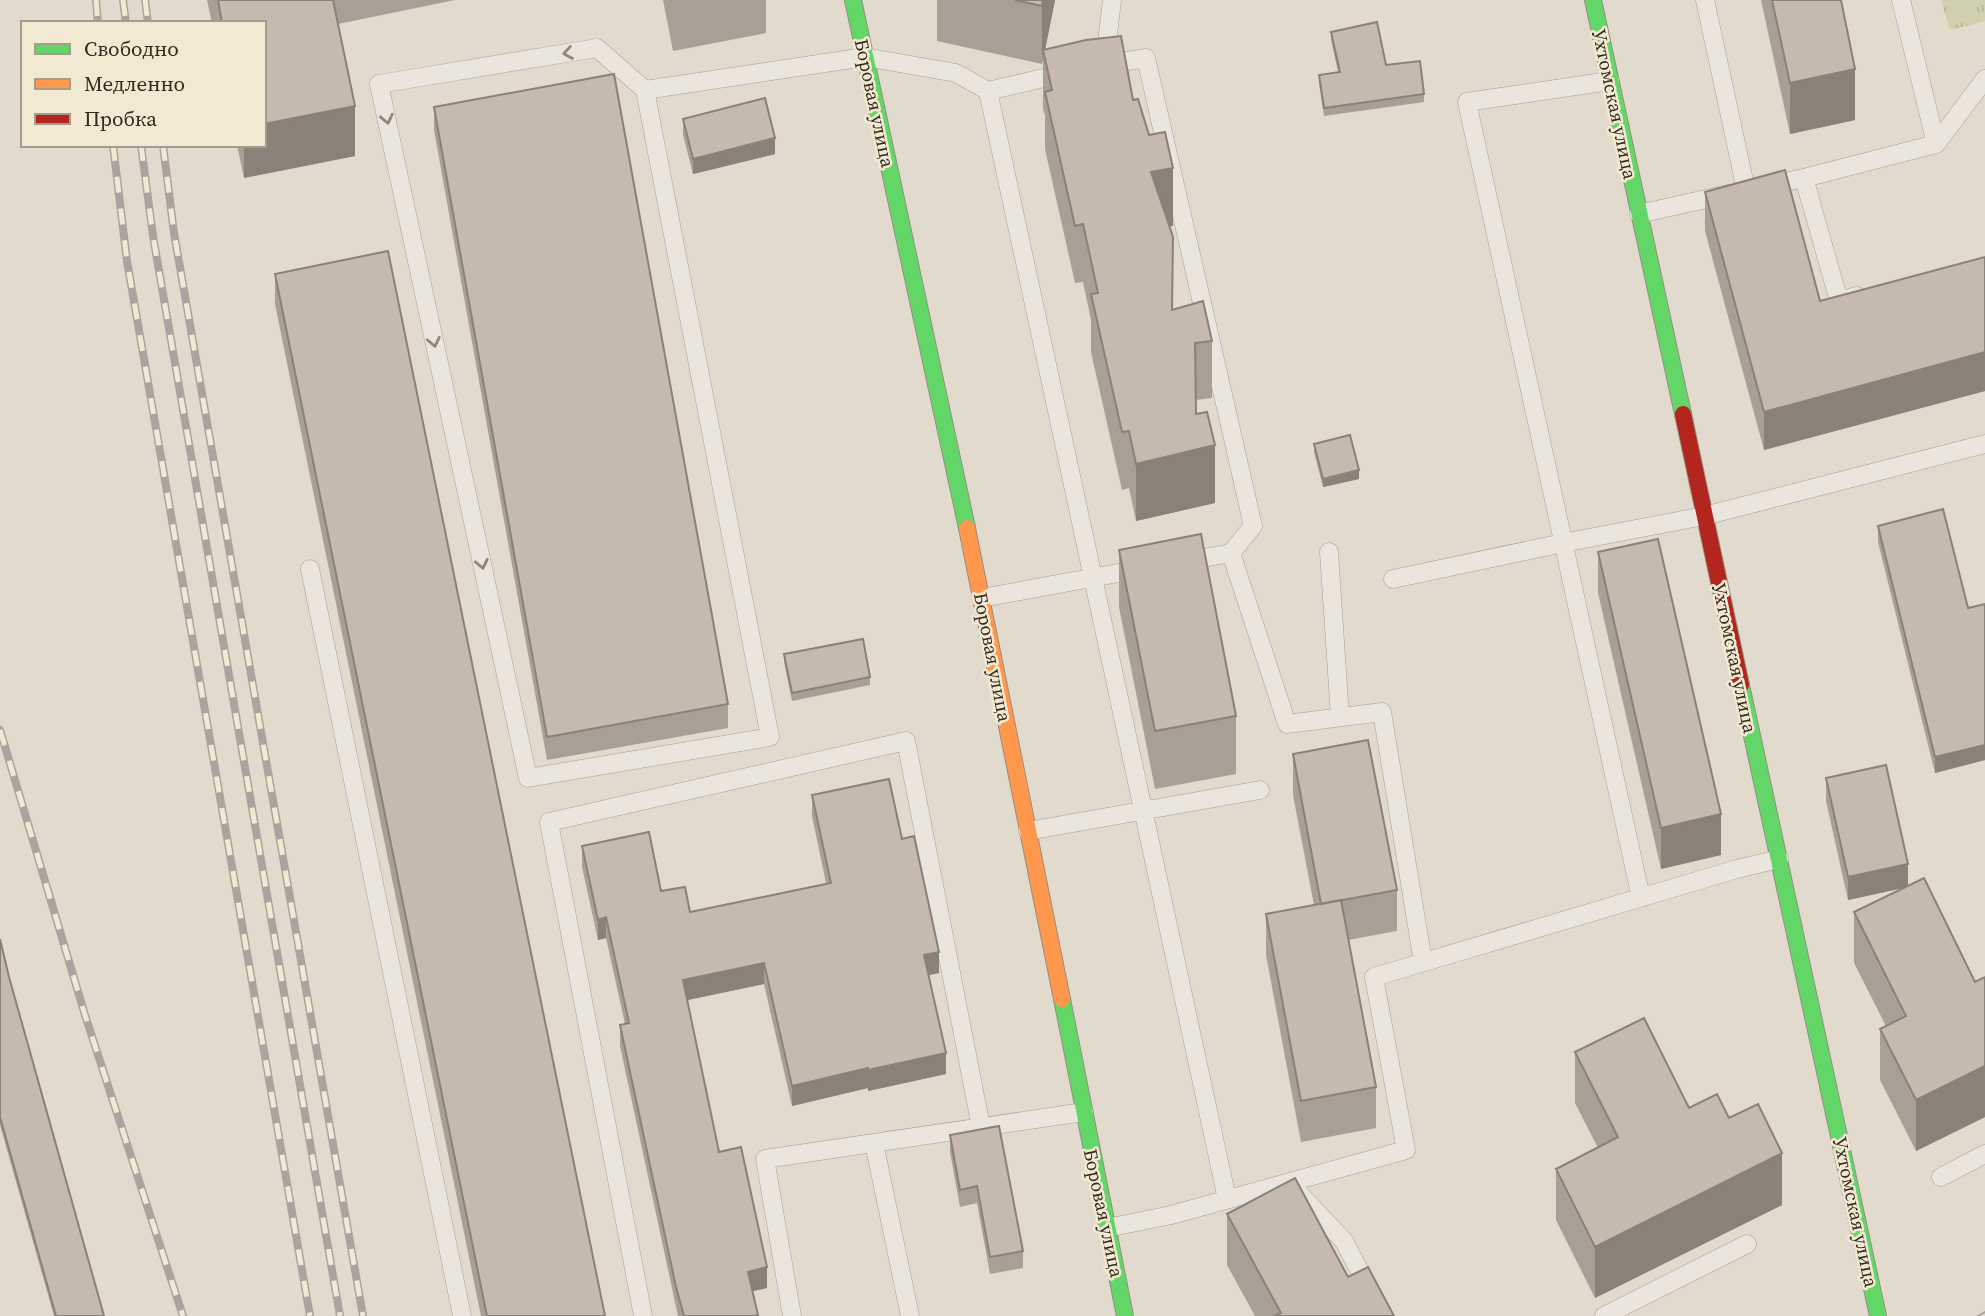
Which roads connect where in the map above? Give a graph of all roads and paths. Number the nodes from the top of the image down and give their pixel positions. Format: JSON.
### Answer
{"nodes":[{"id":1,"x":853,"y":0,"type":"edge"},
{"id":2,"x":1112,"y":0,"type":"edge"},
{"id":3,"x":1593,"y":0,"type":"edge"},
{"id":4,"x":1705,"y":0,"type":"edge"},
{"id":5,"x":1900,"y":0,"type":"edge"},
{"id":6,"x":865,"y":57,"type":"junction"},
{"id":7,"x":1091,"y":67,"type":"junction"},
{"id":8,"x":1985,"y":79,"type":"edge"},
{"id":9,"x":1610,"y":81,"type":"junction"},
{"id":10,"x":645,"y":90,"type":"junction"},
{"id":11,"x":988,"y":91,"type":"junction"},
{"id":12,"x":1936,"y":144,"type":"junction"},
{"id":13,"x":1804,"y":178,"type":"junction"},
{"id":14,"x":1746,"y":190,"type":"junction"},
{"id":15,"x":1639,"y":214,"type":"junction"},
{"id":16,"x":1878,"y":290,"type":"edge"},
{"id":17,"x":1985,"y":444,"type":"edge"},
{"id":18,"x":1704,"y":516,"type":"junction"},
{"id":19,"x":1563,"y":543,"type":"junction"},
{"id":20,"x":1231,"y":552,"type":"junction"},
{"id":21,"x":1329,"y":552,"type":"dead end"},
{"id":22,"x":310,"y":569,"type":"dead end"},
{"id":23,"x":1094,"y":578,"type":"junction"},
{"id":24,"x":1393,"y":579,"type":"dead end"},
{"id":25,"x":982,"y":598,"type":"junction"},
{"id":26,"x":1340,"y":717,"type":"junction"},
{"id":27,"x":1260,"y":790,"type":"dead end"},
{"id":28,"x":1142,"y":811,"type":"junction"},
{"id":29,"x":1028,"y":831,"type":"junction"},
{"id":30,"x":1779,"y":859,"type":"junction"},
{"id":31,"x":1641,"y":898,"type":"junction"},
{"id":32,"x":1423,"y":962,"type":"junction"},
{"id":33,"x":1084,"y":1112,"type":"junction"},
{"id":34,"x":981,"y":1127,"type":"junction"},
{"id":35,"x":874,"y":1143,"type":"junction"},
{"id":36,"x":1985,"y":1154,"type":"edge"},
{"id":37,"x":1941,"y":1177,"type":"dead end"},
{"id":38,"x":1289,"y":1182,"type":"junction"},
{"id":39,"x":1227,"y":1199,"type":"junction"},
{"id":40,"x":1107,"y":1228,"type":"junction"},
{"id":41,"x":1747,"y":1244,"type":"dead end"},
{"id":42,"x":462,"y":1316,"type":"edge"},
{"id":43,"x":643,"y":1316,"type":"edge"},
{"id":44,"x":792,"y":1316,"type":"edge"},
{"id":45,"x":910,"y":1316,"type":"edge"},
{"id":46,"x":1125,"y":1316,"type":"edge"},
{"id":47,"x":1383,"y":1316,"type":"edge"},
{"id":48,"x":1604,"y":1316,"type":"edge"},
{"id":49,"x":1878,"y":1316,"type":"edge"}],
"edges":[{"from":1,"to":6,"type":"street","name":"Боровая улица"},
{"from":2,"to":7,"type":"lane"},
{"from":3,"to":9,"type":"street","name":"Ухтомская улица"},
{"from":4,"to":14,"type":"lane"},
{"from":5,"to":12,"type":"lane"},
{"from":6,"to":10,"type":"lane"},
{"from":6,"to":11,"type":"lane"},
{"from":6,"to":25,"type":"street","name":"Боровая улица"},
{"from":7,"to":11,"type":"lane"},
{"from":7,"to":20,"type":"lane"},
{"from":8,"to":12,"type":"lane"},
{"from":9,"to":15,"type":"street","name":"Ухтомская улица"},
{"from":9,"to":19,"type":"lane"},
{"from":10,"to":10,"type":"lane","one_way":true},
{"from":11,"to":23,"type":"lane"},
{"from":12,"to":13,"type":"lane"},
{"from":13,"to":14,"type":"lane"},
{"from":13,"to":16,"type":"lane"},
{"from":14,"to":15,"type":"lane"},
{"from":15,"to":18,"type":"street","name":"Ухтомская улица"},
{"from":17,"to":18,"type":"lane"},
{"from":18,"to":19,"type":"lane"},
{"from":18,"to":30,"type":"street","name":"Ухтомская улица"},
{"from":19,"to":24,"type":"lane"},
{"from":19,"to":31,"type":"lane"},
{"from":20,"to":23,"type":"lane"},
{"from":20,"to":26,"type":"lane"},
{"from":21,"to":26,"type":"lane"},
{"from":22,"to":42,"type":"lane"},
{"from":23,"to":25,"type":"lane"},
{"from":23,"to":28,"type":"lane"},
{"from":25,"to":29,"type":"street","name":"Боровая улица"},
{"from":26,"to":32,"type":"lane"},
{"from":27,"to":28,"type":"lane"},
{"from":28,"to":29,"type":"lane"},
{"from":28,"to":39,"type":"lane"},
{"from":29,"to":33,"type":"street","name":"Боровая улица"},
{"from":30,"to":31,"type":"lane"},
{"from":30,"to":49,"type":"street","name":"Ухтомская улица"},
{"from":31,"to":32,"type":"lane"},
{"from":32,"to":38,"type":"lane"},
{"from":33,"to":34,"type":"lane"},
{"from":33,"to":40,"type":"street","name":"Боровая улица"},
{"from":34,"to":35,"type":"lane"},
{"from":34,"to":43,"type":"lane"},
{"from":35,"to":44,"type":"lane"},
{"from":35,"to":45,"type":"lane"},
{"from":36,"to":37,"type":"lane"},
{"from":38,"to":39,"type":"lane"},
{"from":38,"to":47,"type":"lane"},
{"from":39,"to":40,"type":"lane"},
{"from":40,"to":46,"type":"street","name":"Боровая улица"},
{"from":41,"to":48,"type":"lane"}]}
